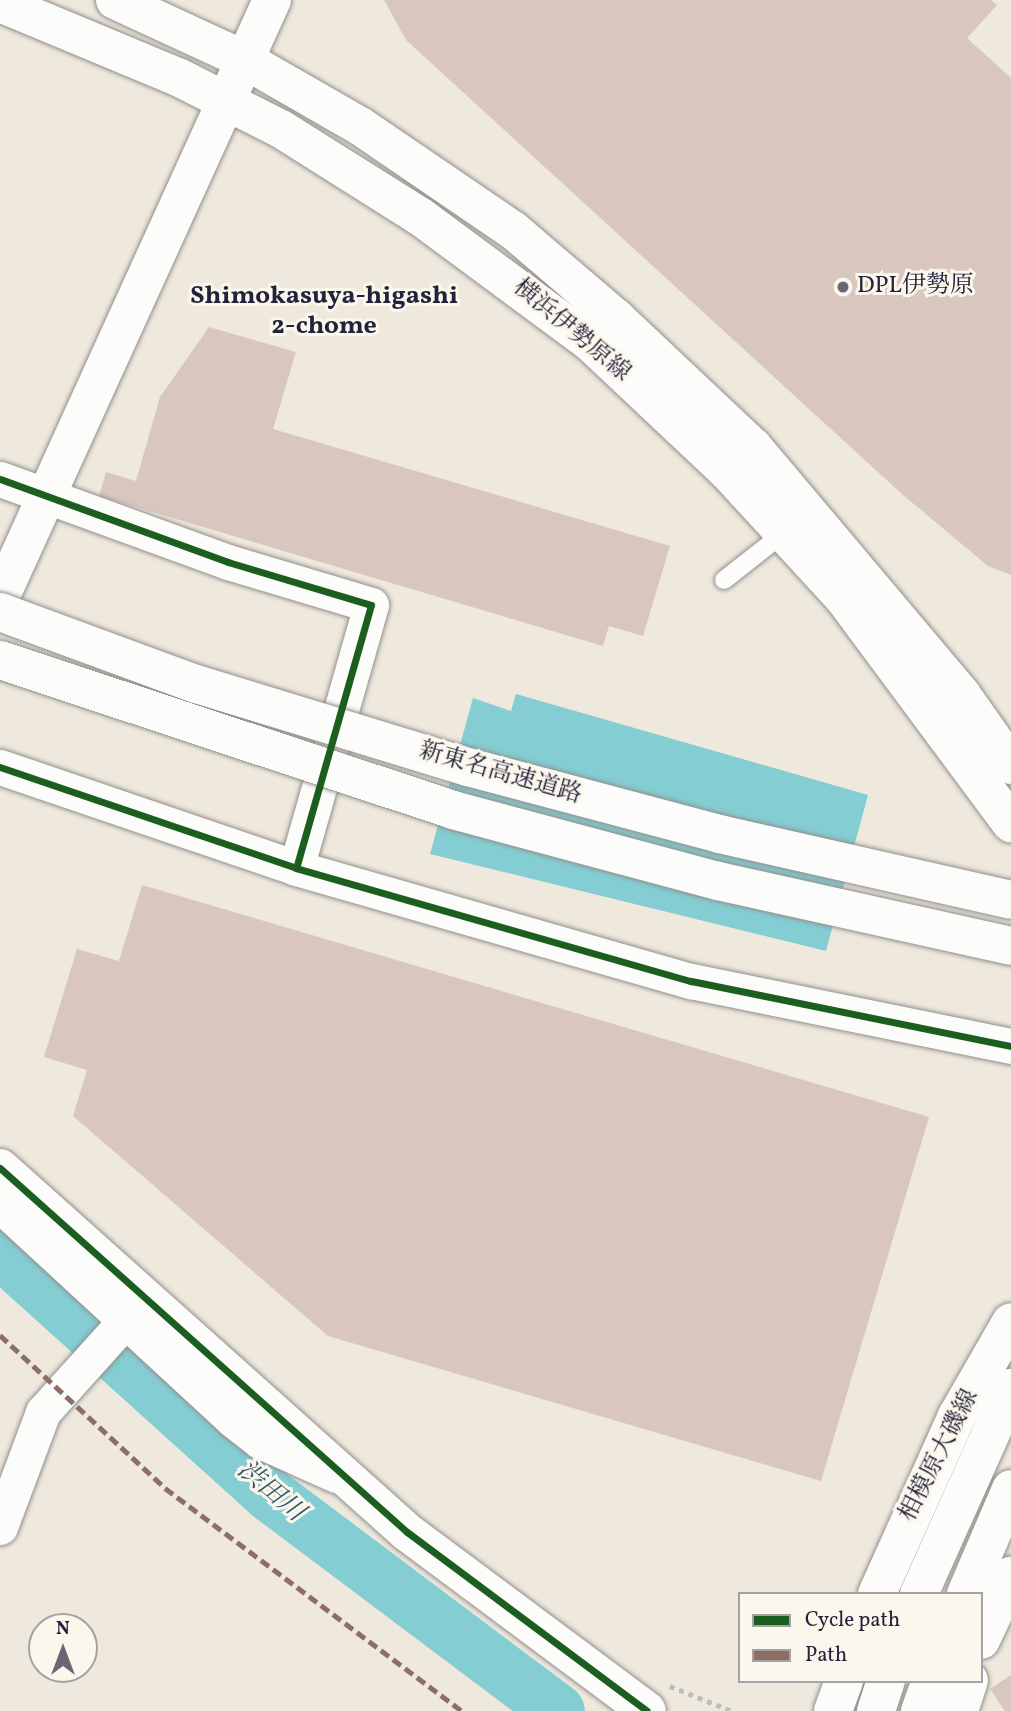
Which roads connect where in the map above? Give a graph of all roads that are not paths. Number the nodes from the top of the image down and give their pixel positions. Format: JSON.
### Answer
{"nodes":[{"id":1,"x":115,"y":0,"type":"edge"},
{"id":2,"x":272,"y":0,"type":"edge"},
{"id":3,"x":0,"y":3,"type":"edge"},
{"id":4,"x":245,"y":60,"type":"junction"},
{"id":5,"x":227,"y":100,"type":"junction"},
{"id":6,"x":0,"y":479,"type":"edge"},
{"id":7,"x":46,"y":496,"type":"junction"},
{"id":8,"x":785,"y":532,"type":"junction"},
{"id":9,"x":724,"y":580,"type":"dead end"},
{"id":10,"x":0,"y":598,"type":"edge"},
{"id":11,"x":0,"y":612,"type":"edge"},
{"id":12,"x":0,"y":660,"type":"edge"},
{"id":13,"x":1011,"y":765,"type":"edge"},
{"id":14,"x":0,"y":767,"type":"edge"},
{"id":15,"x":1011,"y":823,"type":"edge"},
{"id":16,"x":296,"y":868,"type":"junction"},
{"id":17,"x":1011,"y":900,"type":"edge"},
{"id":18,"x":1011,"y":946,"type":"edge"},
{"id":19,"x":1011,"y":1046,"type":"edge"},
{"id":20,"x":0,"y":1168,"type":"edge"},
{"id":21,"x":0,"y":1205,"type":"edge"},
{"id":22,"x":1011,"y":1322,"type":"edge"},
{"id":23,"x":123,"y":1324,"type":"junction"},
{"id":24,"x":1011,"y":1388,"type":"edge"},
{"id":25,"x":343,"y":1478,"type":"junction"},
{"id":26,"x":1011,"y":1489,"type":"edge"},
{"id":27,"x":0,"y":1527,"type":"edge"},
{"id":28,"x":1011,"y":1576,"type":"edge"},
{"id":29,"x":878,"y":1592,"type":"edge"},
{"id":30,"x":920,"y":1592,"type":"edge"},
{"id":31,"x":967,"y":1592,"type":"edge"},
{"id":32,"x":983,"y":1636,"type":"edge"},
{"id":33,"x":843,"y":1683,"type":"edge"},
{"id":34,"x":885,"y":1683,"type":"edge"},
{"id":35,"x":930,"y":1683,"type":"edge"},
{"id":36,"x":968,"y":1683,"type":"edge"},
{"id":37,"x":645,"y":1709,"type":"edge"},
{"id":38,"x":832,"y":1711,"type":"edge"},
{"id":39,"x":876,"y":1711,"type":"edge"},
{"id":40,"x":920,"y":1711,"type":"edge"},
{"id":41,"x":959,"y":1711,"type":"edge"}],
"edges":[{"from":1,"to":4,"type":"main road","name":"横浜伊勢原線"},
{"from":2,"to":4,"type":"main road"},
{"from":3,"to":5,"type":"main road","name":"横浜伊勢原線"},
{"from":4,"to":5,"type":"main road"},
{"from":4,"to":13,"type":"main road","name":"横浜伊勢原線"},
{"from":5,"to":7,"type":"main road"},
{"from":5,"to":8,"type":"main road","name":"横浜伊勢原線"},
{"from":6,"to":7,"type":"street"},
{"from":7,"to":10,"type":"main road"},
{"from":7,"to":16,"type":"street"},
{"from":8,"to":9,"type":"lane"},
{"from":8,"to":15,"type":"main road","name":"横浜伊勢原線"},
{"from":11,"to":17,"type":"main road","name":"新東名高速道路","bridge":true},
{"from":12,"to":18,"type":"main road","name":"新東名高速道路","bridge":true},
{"from":14,"to":16,"type":"street"},
{"from":16,"to":19,"type":"street"},
{"from":20,"to":25,"type":"main road"},
{"from":21,"to":23,"type":"street"},
{"from":22,"to":29,"type":"main road","name":"相模原大磯線"},
{"from":23,"to":25,"type":"street"},
{"from":23,"to":27,"type":"street"},
{"from":24,"to":30,"type":"main road"},
{"from":25,"to":37,"type":"main road"},
{"from":26,"to":31,"type":"main road"},
{"from":28,"to":32,"type":"main road"},
{"from":33,"to":38,"type":"main road"},
{"from":34,"to":39,"type":"main road"},
{"from":35,"to":40,"type":"main road"},
{"from":36,"to":41,"type":"main road"}]}
